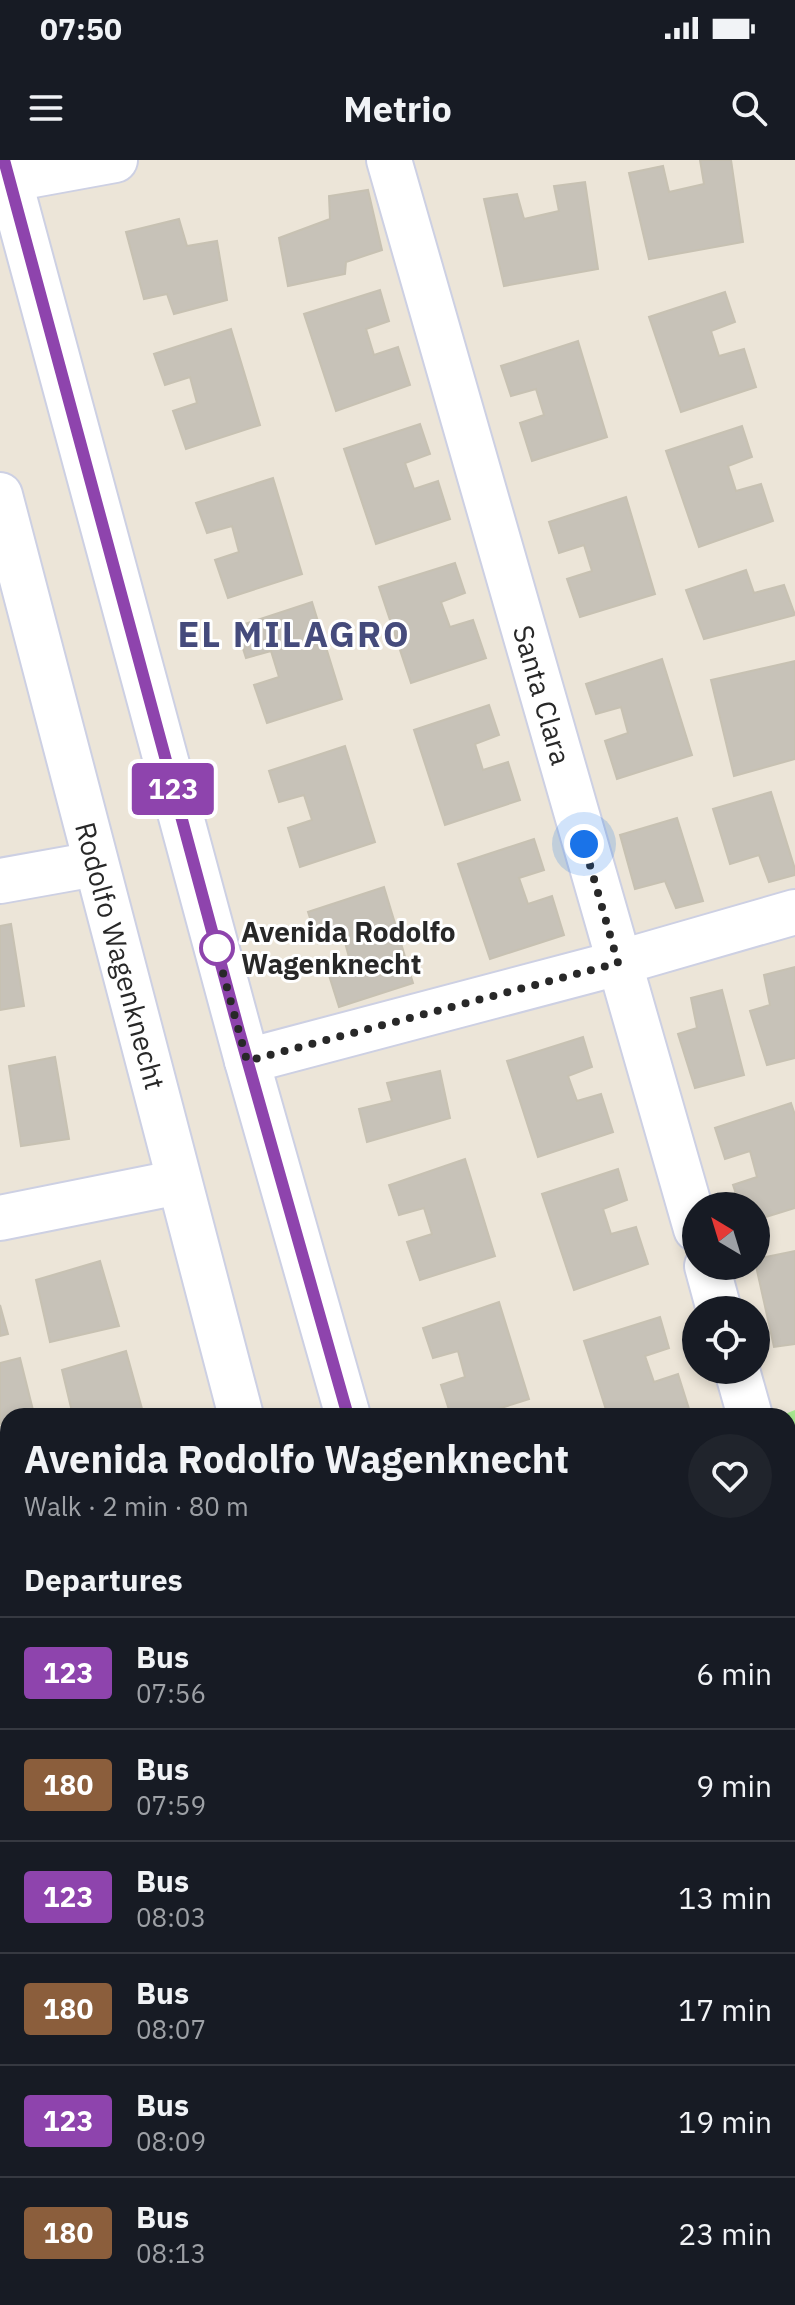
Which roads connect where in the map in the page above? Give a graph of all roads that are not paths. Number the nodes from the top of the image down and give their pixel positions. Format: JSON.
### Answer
{"nodes":[{"id":1,"x":115,"y":160,"type":"edge"},
{"id":2,"x":389,"y":160,"type":"edge"},
{"id":3,"x":4,"y":173,"type":"edge"},
{"id":4,"x":0,"y":495,"type":"edge"},
{"id":5,"x":9,"y":560,"type":"edge"},
{"id":6,"x":95,"y":864,"type":"junction"},
{"id":7,"x":0,"y":881,"type":"edge"},
{"id":8,"x":795,"y":912,"type":"edge"},
{"id":9,"x":618,"y":963,"type":"junction"},
{"id":10,"x":247,"y":1061,"type":"junction"},
{"id":11,"x":179,"y":1182,"type":"junction"},
{"id":12,"x":685,"y":1192,"type":"edge"},
{"id":13,"x":0,"y":1218,"type":"edge"},
{"id":14,"x":741,"y":1384,"type":"edge"},
{"id":15,"x":239,"y":1408,"type":"edge"},
{"id":16,"x":346,"y":1408,"type":"edge"},
{"id":17,"x":748,"y":1408,"type":"edge"}],
"edges":[{"from":1,"to":3,"type":"street"},
{"from":2,"to":9,"type":"street","name":"Santa Clara"},
{"from":3,"to":10,"type":"street"},
{"from":4,"to":5,"type":"street","name":"Rodolfo Wagenknecht"},
{"from":5,"to":6,"type":"street","name":"Rodolfo Wagenknecht"},
{"from":6,"to":7,"type":"street"},
{"from":6,"to":11,"type":"street","name":"Rodolfo Wagenknecht"},
{"from":8,"to":9,"type":"street"},
{"from":9,"to":10,"type":"street"},
{"from":9,"to":12,"type":"street","name":"Santa Clara"},
{"from":10,"to":16,"type":"street"},
{"from":11,"to":13,"type":"street"},
{"from":11,"to":15,"type":"street","name":"Rodolfo Wagenknecht"},
{"from":14,"to":17,"type":"street"}]}
